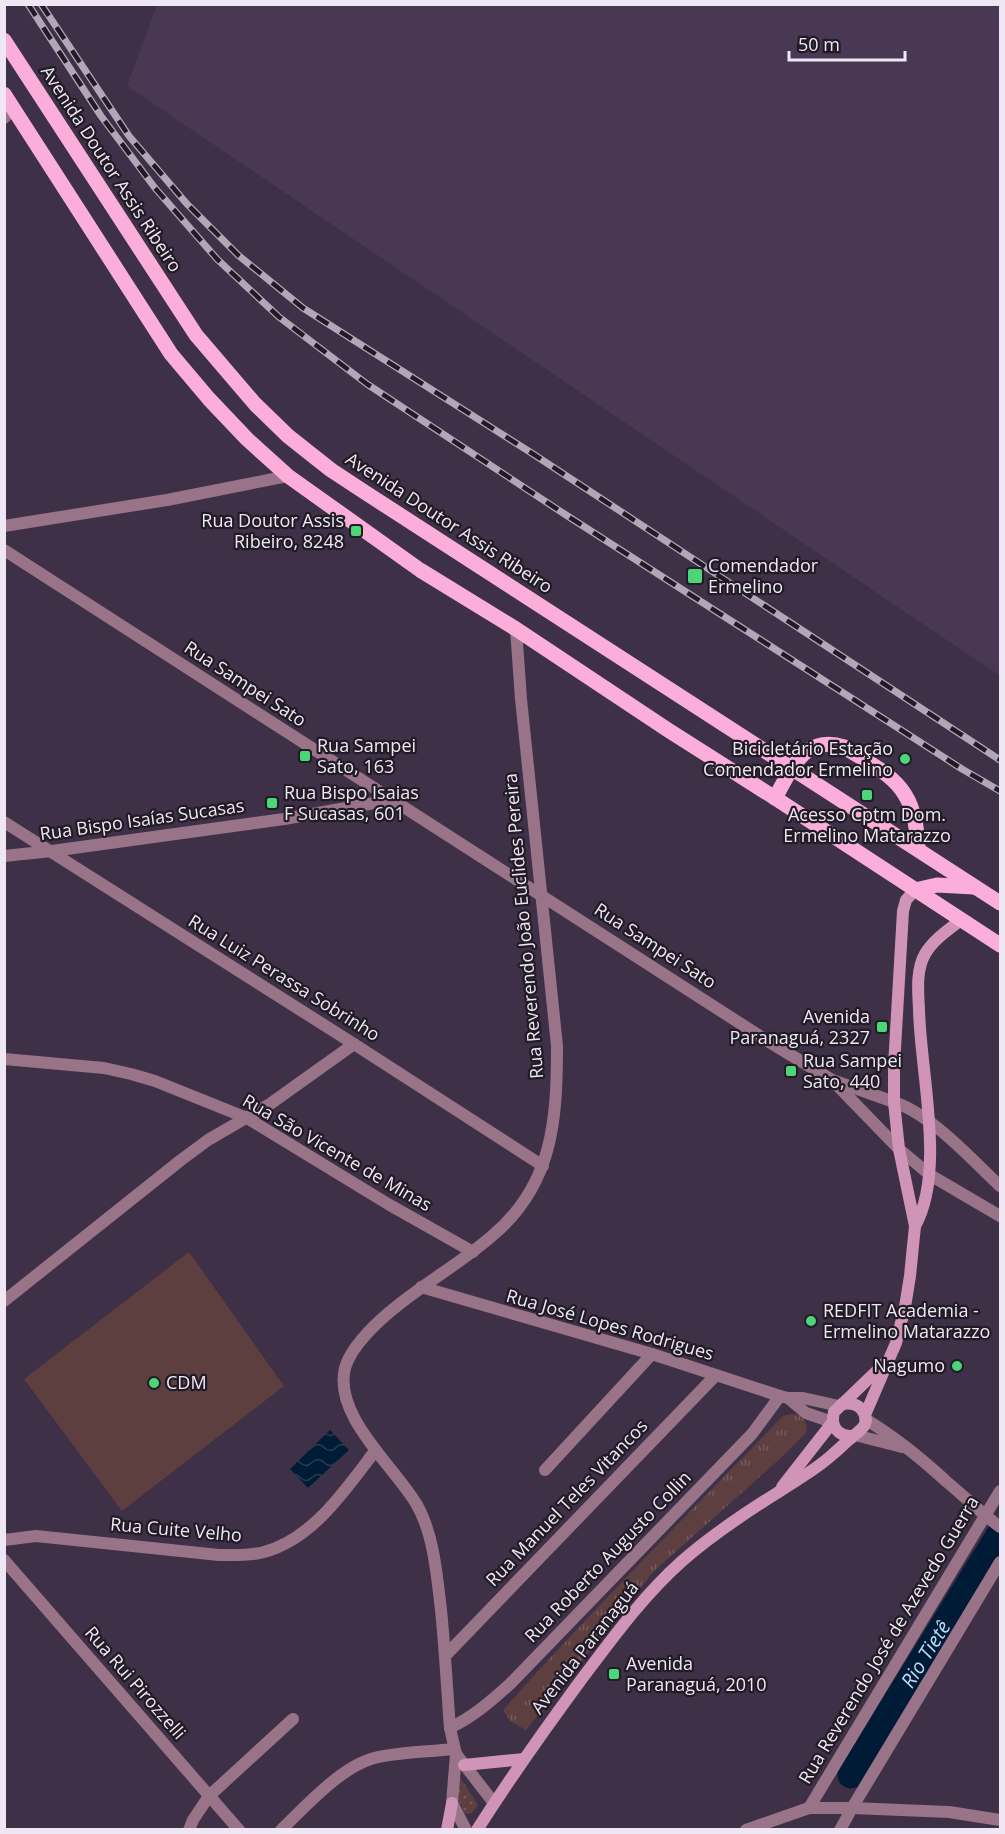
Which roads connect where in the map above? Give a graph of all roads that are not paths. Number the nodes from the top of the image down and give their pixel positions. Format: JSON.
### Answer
{"nodes":[{"id":1,"x":4,"y":40,"type":"edge"},
{"id":2,"x":4,"y":94,"type":"edge"},
{"id":3,"x":9,"y":113,"type":"edge"},
{"id":4,"x":288,"y":476,"type":"junction"},
{"id":5,"x":4,"y":526,"type":"edge"},
{"id":6,"x":4,"y":550,"type":"edge"},
{"id":7,"x":516,"y":629,"type":"junction"},
{"id":8,"x":791,"y":770,"type":"junction"},
{"id":9,"x":775,"y":798,"type":"junction"},
{"id":10,"x":391,"y":800,"type":"junction"},
{"id":11,"x":4,"y":822,"type":"edge"},
{"id":12,"x":918,"y":849,"type":"junction"},
{"id":13,"x":52,"y":851,"type":"junction"},
{"id":14,"x":4,"y":856,"type":"edge"},
{"id":15,"x":976,"y":887,"type":"junction"},
{"id":16,"x":915,"y":890,"type":"junction"},
{"id":17,"x":542,"y":895,"type":"junction"},
{"id":18,"x":1000,"y":903,"type":"edge"},
{"id":19,"x":962,"y":920,"type":"junction"},
{"id":20,"x":1000,"y":945,"type":"edge"},
{"id":21,"x":354,"y":1044,"type":"junction"},
{"id":22,"x":4,"y":1059,"type":"edge"},
{"id":23,"x":832,"y":1080,"type":"junction"},
{"id":24,"x":894,"y":1102,"type":"junction"},
{"id":25,"x":247,"y":1118,"type":"junction"},
{"id":26,"x":928,"y":1120,"type":"junction"},
{"id":27,"x":899,"y":1149,"type":"junction"},
{"id":28,"x":543,"y":1166,"type":"junction"},
{"id":29,"x":930,"y":1175,"type":"junction"},
{"id":30,"x":1000,"y":1186,"type":"edge"},
{"id":31,"x":999,"y":1210,"type":"edge"},
{"id":32,"x":915,"y":1226,"type":"junction"},
{"id":33,"x":472,"y":1252,"type":"junction"},
{"id":34,"x":421,"y":1287,"type":"junction"},
{"id":35,"x":4,"y":1301,"type":"edge"},
{"id":36,"x":652,"y":1354,"type":"junction"},
{"id":37,"x":888,"y":1360,"type":"junction"},
{"id":38,"x":716,"y":1375,"type":"junction"},
{"id":39,"x":784,"y":1397,"type":"junction"},
{"id":40,"x":840,"y":1405,"type":"junction"},
{"id":41,"x":865,"y":1417,"type":"junction"},
{"id":42,"x":832,"y":1422,"type":"junction"},
{"id":43,"x":854,"y":1435,"type":"junction"},
{"id":44,"x":909,"y":1449,"type":"junction"},
{"id":45,"x":375,"y":1451,"type":"junction"},
{"id":46,"x":545,"y":1470,"type":"dead end"},
{"id":47,"x":1000,"y":1491,"type":"edge"},
{"id":48,"x":777,"y":1492,"type":"junction"},
{"id":49,"x":987,"y":1517,"type":"junction"},
{"id":50,"x":1000,"y":1527,"type":"edge"},
{"id":51,"x":4,"y":1540,"type":"edge"},
{"id":52,"x":4,"y":1560,"type":"edge"},
{"id":53,"x":1000,"y":1562,"type":"edge"},
{"id":54,"x":445,"y":1656,"type":"junction"},
{"id":55,"x":293,"y":1719,"type":"dead end"},
{"id":56,"x":450,"y":1728,"type":"junction"},
{"id":57,"x":454,"y":1752,"type":"junction"},
{"id":58,"x":524,"y":1758,"type":"junction"},
{"id":59,"x":464,"y":1765,"type":"junction"},
{"id":60,"x":209,"y":1796,"type":"junction"},
{"id":61,"x":452,"y":1803,"type":"junction"},
{"id":62,"x":494,"y":1803,"type":"junction"},
{"id":63,"x":809,"y":1808,"type":"junction"},
{"id":64,"x":852,"y":1808,"type":"junction"},
{"id":65,"x":1000,"y":1820,"type":"edge"},
{"id":66,"x":987,"y":1823,"type":"edge"},
{"id":67,"x":844,"y":1827,"type":"edge"},
{"id":68,"x":189,"y":1830,"type":"edge"},
{"id":69,"x":239,"y":1830,"type":"edge"},
{"id":70,"x":281,"y":1830,"type":"edge"},
{"id":71,"x":447,"y":1830,"type":"edge"},
{"id":72,"x":466,"y":1830,"type":"edge"},
{"id":73,"x":477,"y":1830,"type":"edge"},
{"id":74,"x":746,"y":1830,"type":"edge"}],
"edges":[{"from":1,"to":8,"type":"main road","name":"Avenida Doutor Assis Ribeiro"},
{"from":2,"to":3,"type":"main road"},
{"from":3,"to":4,"type":"main road"},
{"from":4,"to":5,"type":"street"},
{"from":4,"to":7,"type":"main road"},
{"from":6,"to":10,"type":"street","name":"Rua Sampei Sato"},
{"from":7,"to":9,"type":"main road"},
{"from":7,"to":17,"type":"street","name":"Rua Reverendo João Euclides Pereira"},
{"from":8,"to":9,"type":"main road"},
{"from":8,"to":12,"type":"main road","name":"Avenida Doutor Assis Ribeiro"},
{"from":8,"to":12,"type":"main road"},
{"from":9,"to":16,"type":"main road"},
{"from":10,"to":13,"type":"street","name":"Rua Bispo Isaías Sucasas"},
{"from":10,"to":17,"type":"street","name":"Rua Sampei Sato"},
{"from":11,"to":13,"type":"street","name":"Rua Luiz Perassa Sobrinho"},
{"from":12,"to":15,"type":"main road","name":"Avenida Doutor Assis Ribeiro"},
{"from":13,"to":14,"type":"street","name":"Rua Bispo Isaías Sucasas"},
{"from":13,"to":21,"type":"street","name":"Rua Luiz Perassa Sobrinho"},
{"from":15,"to":16,"type":"main road"},
{"from":15,"to":18,"type":"main road","name":"Avenida Doutor Assis Ribeiro"},
{"from":16,"to":19,"type":"main road"},
{"from":16,"to":24,"type":"main road"},
{"from":17,"to":23,"type":"street","name":"Rua Sampei Sato"},
{"from":17,"to":28,"type":"street","name":"Rua Reverendo João Euclides Pereira"},
{"from":19,"to":20,"type":"main road"},
{"from":19,"to":26,"type":"main road"},
{"from":21,"to":25,"type":"street"},
{"from":21,"to":28,"type":"street","name":"Rua Luiz Perassa Sobrinho"},
{"from":22,"to":25,"type":"street","name":"Rua São Vicente de Minas"},
{"from":23,"to":24,"type":"street","name":"Rua Sampei Sato"},
{"from":23,"to":27,"type":"street","name":"Rua Sampei Sato"},
{"from":24,"to":26,"type":"street","name":"Rua Sampei Sato"},
{"from":24,"to":27,"type":"main road"},
{"from":25,"to":33,"type":"street","name":"Rua São Vicente de Minas"},
{"from":25,"to":35,"type":"street"},
{"from":26,"to":29,"type":"main road"},
{"from":26,"to":30,"type":"street","name":"Rua Sampei Sato"},
{"from":27,"to":29,"type":"street","name":"Rua Sampei Sato"},
{"from":27,"to":32,"type":"main road"},
{"from":28,"to":33,"type":"street","name":"Rua Reverendo João Euclides Pereira"},
{"from":29,"to":31,"type":"street","name":"Rua Sampei Sato"},
{"from":29,"to":32,"type":"main road"},
{"from":32,"to":37,"type":"main road"},
{"from":33,"to":34,"type":"street","name":"Rua Reverendo João Euclides Pereira"},
{"from":34,"to":36,"type":"street","name":"Rua José Lopes Rodrigues"},
{"from":34,"to":45,"type":"street","name":"Rua Reverendo João Euclides Pereira"},
{"from":36,"to":38,"type":"street","name":"Rua José Lopes Rodrigues"},
{"from":36,"to":46,"type":"street"},
{"from":37,"to":40,"type":"main road"},
{"from":37,"to":41,"type":"main road"},
{"from":38,"to":39,"type":"street","name":"Rua José Lopes Rodrigues"},
{"from":38,"to":54,"type":"street","name":"Rua Manuel Teles Vitancos"},
{"from":39,"to":40,"type":"street","name":"Rua José Lopes Rodrigues"},
{"from":39,"to":42,"type":"street","name":"Rua José Lopes Rodrigues"},
{"from":39,"to":56,"type":"street","name":"Rua Roberto Augusto Collin"},
{"from":40,"to":41,"type":"main road"},
{"from":40,"to":42,"type":"main road"},
{"from":41,"to":43,"type":"main road"},
{"from":41,"to":44,"type":"street"},
{"from":42,"to":43,"type":"main road"},
{"from":42,"to":48,"type":"main road","name":"Avenida Paranaguá"},
{"from":43,"to":44,"type":"street"},
{"from":43,"to":48,"type":"main road","name":"Avenida Paranaguá"},
{"from":44,"to":49,"type":"street"},
{"from":45,"to":51,"type":"street","name":"Rua Cuite Velho"},
{"from":45,"to":54,"type":"street","name":"Rua Reverendo João Euclides Pereira"},
{"from":47,"to":49,"type":"street","name":"Rua Reverendo José de Azevedo Guerra"},
{"from":48,"to":58,"type":"main road","name":"Avenida Paranaguá"},
{"from":49,"to":50,"type":"street"},
{"from":49,"to":63,"type":"street","name":"Rua Reverendo José de Azevedo Guerra"},
{"from":52,"to":60,"type":"street","name":"Rua Rui Pirozzelli"},
{"from":53,"to":64,"type":"street"},
{"from":54,"to":56,"type":"street","name":"Rua Reverendo João Euclides Pereira"},
{"from":55,"to":60,"type":"street"},
{"from":56,"to":57,"type":"street","name":"Rua Reverendo João Euclides Pereira"},
{"from":57,"to":59,"type":"street","name":"Rua Reverendo João Euclides Pereira"},
{"from":57,"to":61,"type":"street","name":"Rua Reverendo João Euclides Pereira"},
{"from":57,"to":70,"type":"street"},
{"from":58,"to":59,"type":"main road"},
{"from":58,"to":62,"type":"main road","name":"Avenida Paranaguá"},
{"from":59,"to":62,"type":"street","name":"Rua Reverendo João Euclides Pereira"},
{"from":60,"to":68,"type":"street"},
{"from":60,"to":69,"type":"street","name":"Rua Rui Pirozzelli"},
{"from":61,"to":71,"type":"main road"},
{"from":61,"to":72,"type":"street"},
{"from":62,"to":73,"type":"main road","name":"Avenida Paranaguá"},
{"from":63,"to":64,"type":"street"},
{"from":63,"to":74,"type":"street"},
{"from":64,"to":66,"type":"street"},
{"from":64,"to":67,"type":"street"},
{"from":65,"to":66,"type":"street"}]}
